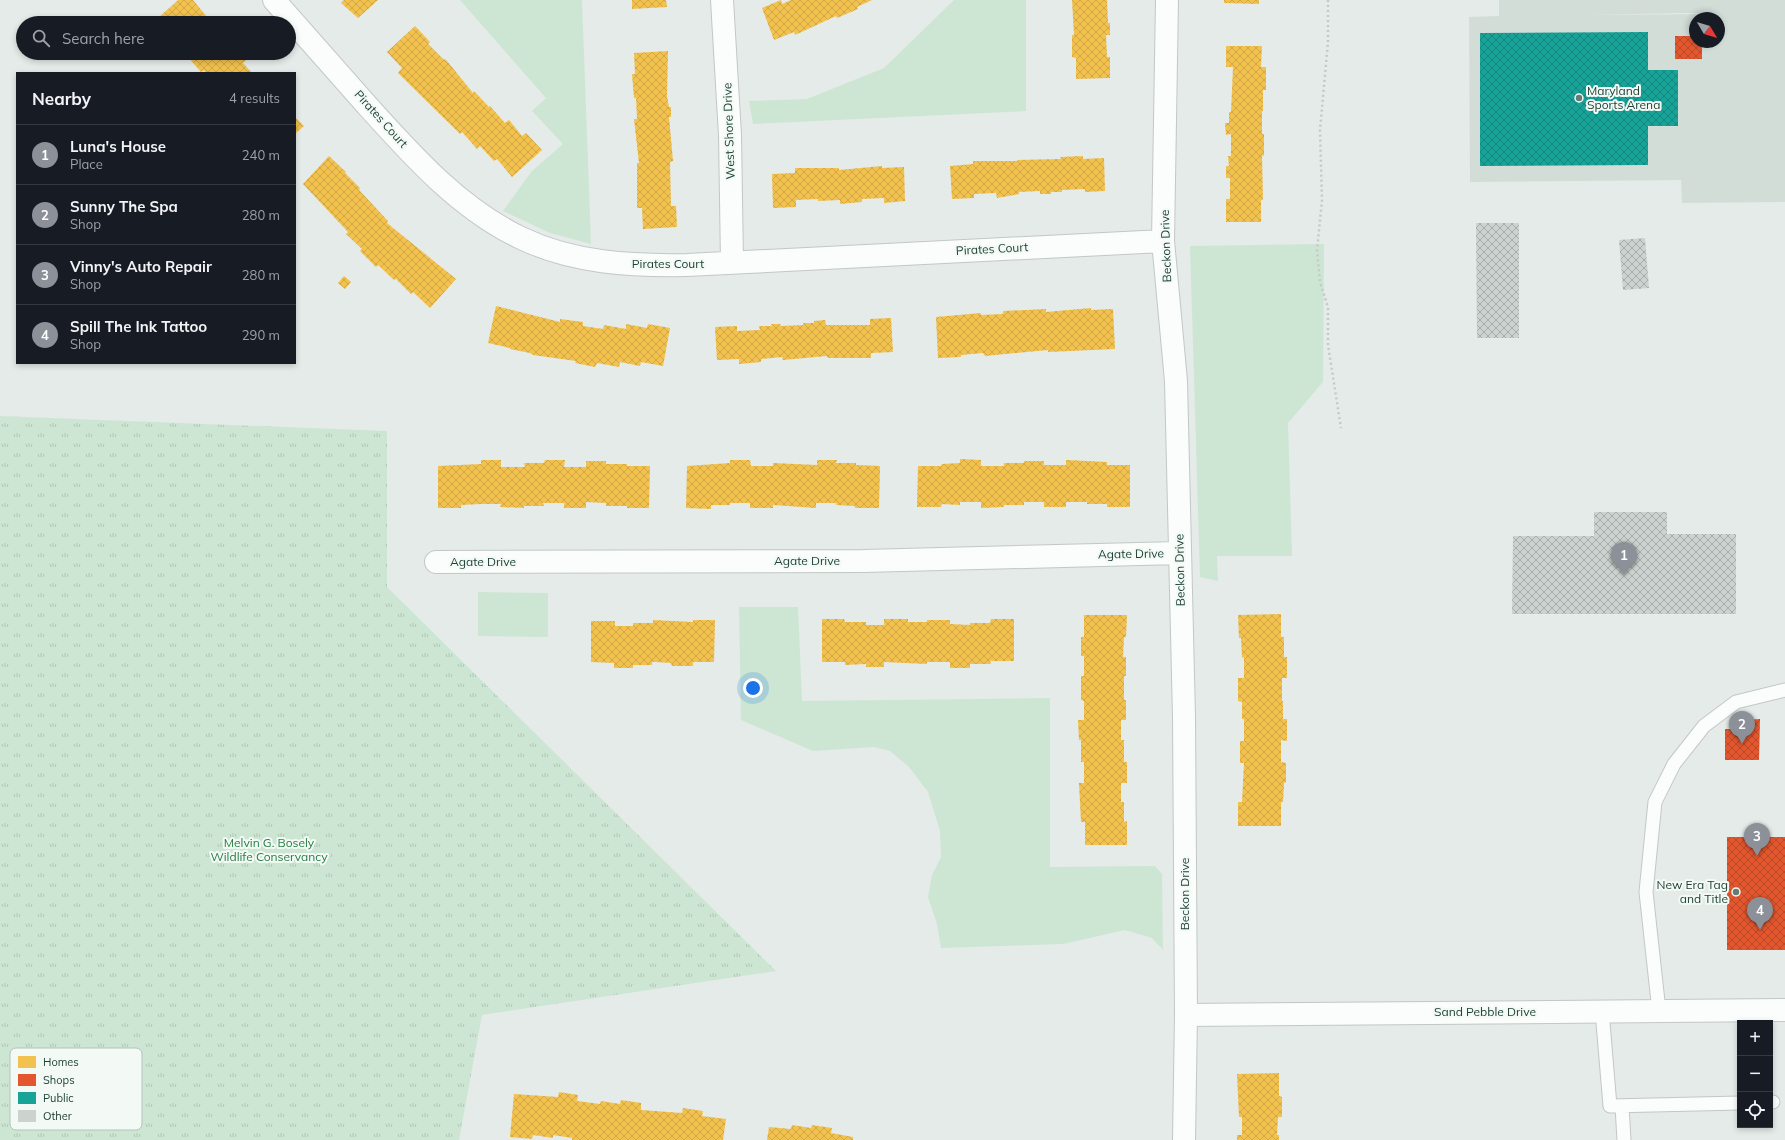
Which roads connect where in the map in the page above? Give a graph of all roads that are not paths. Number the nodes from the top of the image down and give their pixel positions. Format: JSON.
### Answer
{"nodes":[{"id":1,"x":274,"y":0,"type":"edge"},
{"id":2,"x":722,"y":0,"type":"edge"},
{"id":3,"x":1167,"y":0,"type":"edge"},
{"id":4,"x":288,"y":16,"type":"edge"},
{"id":5,"x":296,"y":25,"type":"edge"},
{"id":6,"x":1163,"y":241,"type":"junction"},
{"id":7,"x":732,"y":262,"type":"junction"},
{"id":8,"x":1179,"y":553,"type":"junction"},
{"id":9,"x":436,"y":562,"type":"dead end"},
{"id":10,"x":1785,"y":690,"type":"edge"},
{"id":11,"x":1785,"y":1010,"type":"edge"},
{"id":12,"x":1659,"y":1011,"type":"junction"},
{"id":13,"x":1602,"y":1012,"type":"junction"},
{"id":14,"x":1186,"y":1015,"type":"junction"},
{"id":15,"x":1737,"y":1103,"type":"edge"},
{"id":16,"x":1622,"y":1106,"type":"junction"},
{"id":17,"x":1184,"y":1140,"type":"edge"},
{"id":18,"x":1624,"y":1140,"type":"edge"}],
"edges":[{"from":1,"to":4,"type":"street","name":"Pirates Court"},
{"from":2,"to":7,"type":"street","name":"West Shore Drive"},
{"from":3,"to":6,"type":"street","name":"Beckon Drive"},
{"from":5,"to":7,"type":"street","name":"Pirates Court"},
{"from":6,"to":7,"type":"street","name":"Pirates Court"},
{"from":6,"to":8,"type":"street","name":"Beckon Drive"},
{"from":8,"to":9,"type":"street","name":"Agate Drive"},
{"from":8,"to":14,"type":"street","name":"Beckon Drive"},
{"from":10,"to":12,"type":"lane"},
{"from":11,"to":12,"type":"street","name":"Sand Pebble Drive"},
{"from":12,"to":13,"type":"street","name":"Sand Pebble Drive"},
{"from":13,"to":14,"type":"street","name":"Sand Pebble Drive"},
{"from":13,"to":16,"type":"lane"},
{"from":14,"to":17,"type":"street","name":"Beckon Drive"},
{"from":15,"to":16,"type":"lane"},
{"from":16,"to":18,"type":"lane"}]}
